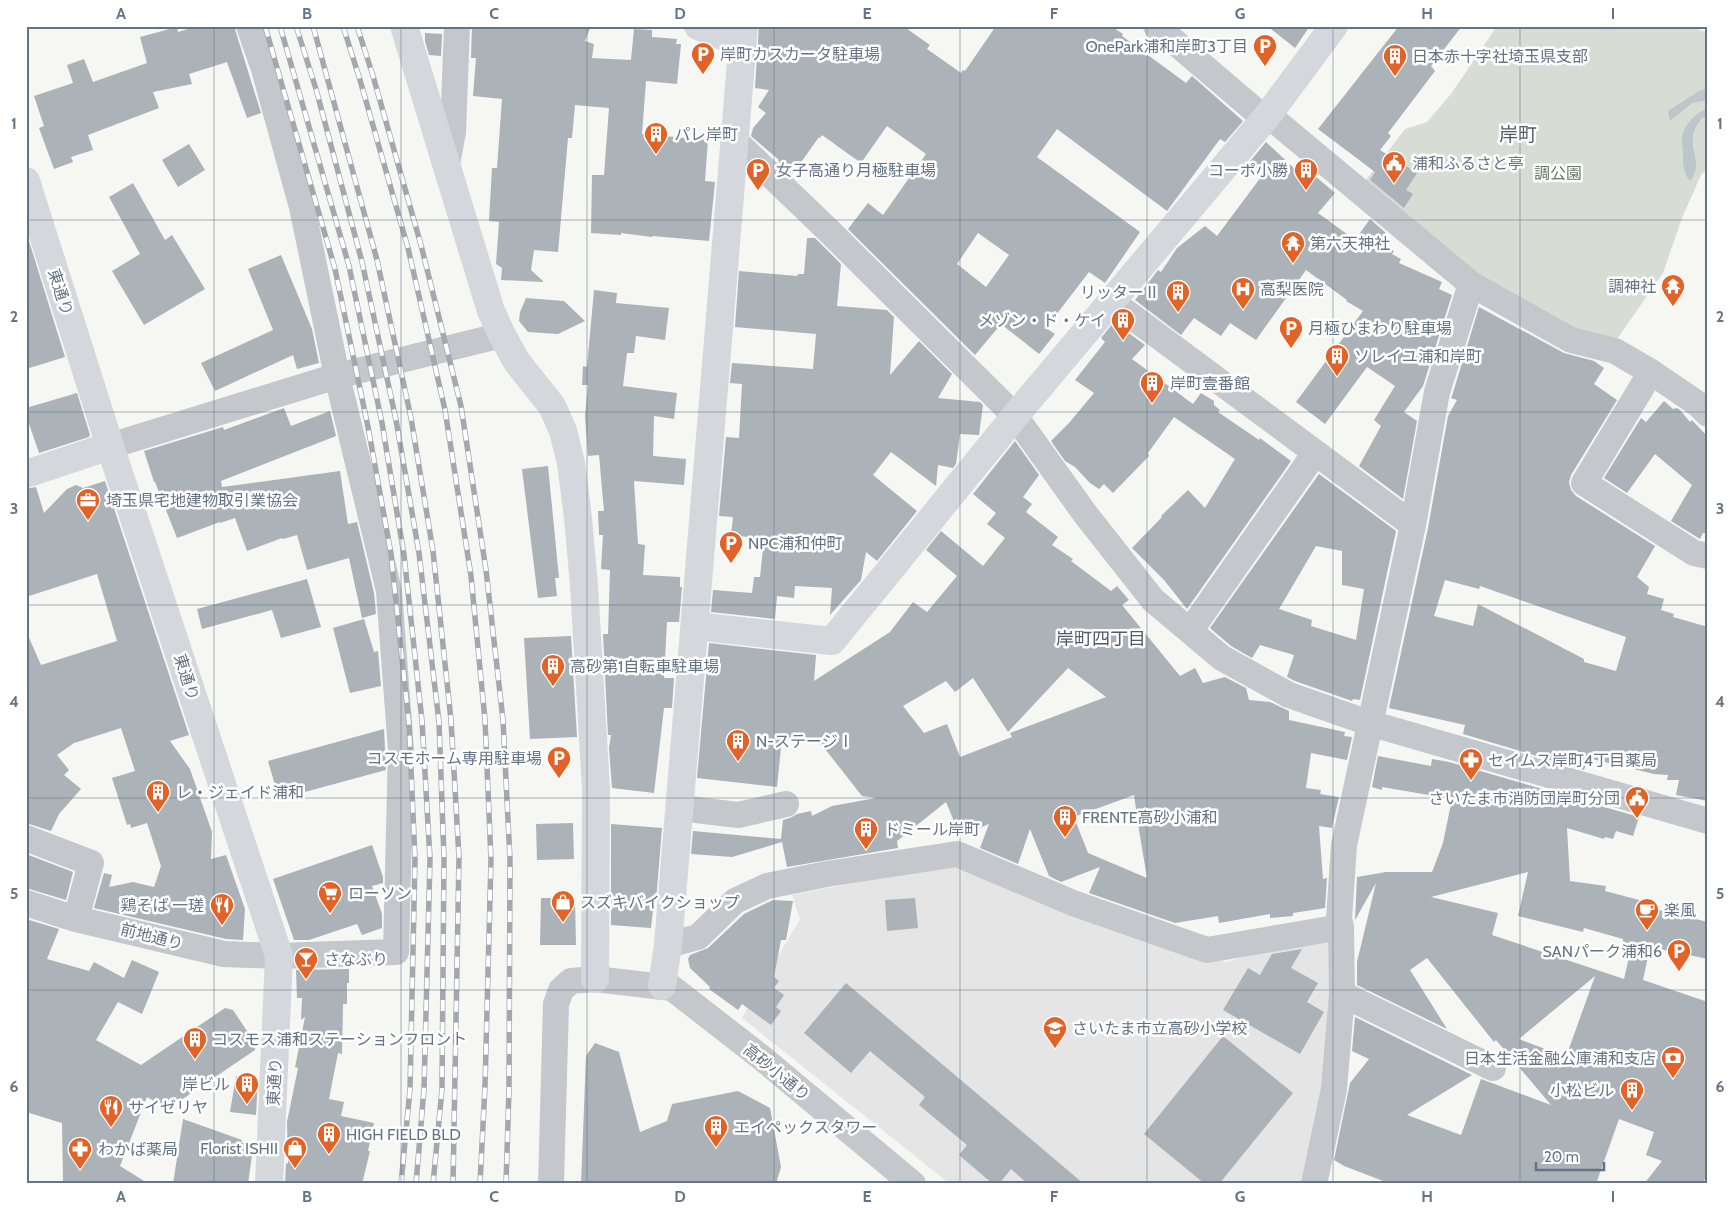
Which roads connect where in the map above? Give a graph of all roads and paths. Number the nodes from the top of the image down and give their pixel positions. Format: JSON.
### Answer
{"nodes":[{"id":1,"x":249,"y":26,"type":"edge"},
{"id":2,"x":404,"y":26,"type":"edge"},
{"id":3,"x":457,"y":26,"type":"edge"},
{"id":4,"x":698,"y":26,"type":"edge"},
{"id":5,"x":1156,"y":26,"type":"edge"},
{"id":6,"x":1334,"y":26,"type":"edge"},
{"id":7,"x":743,"y":35,"type":"edge"},
{"id":8,"x":1266,"y":117,"type":"junction"},
{"id":9,"x":736,"y":141,"type":"junction"},
{"id":10,"x":447,"y":164,"type":"junction"},
{"id":11,"x":26,"y":181,"type":"edge"},
{"id":12,"x":1471,"y":284,"type":"junction"},
{"id":13,"x":1110,"y":301,"type":"junction"},
{"id":14,"x":502,"y":335,"type":"junction"},
{"id":15,"x":1651,"y":372,"type":"junction"},
{"id":16,"x":342,"y":375,"type":"junction"},
{"id":17,"x":1708,"y":414,"type":"edge"},
{"id":18,"x":1015,"y":416,"type":"junction"},
{"id":19,"x":110,"y":446,"type":"junction"},
{"id":20,"x":1315,"y":453,"type":"junction"},
{"id":21,"x":26,"y":474,"type":"edge"},
{"id":22,"x":1414,"y":525,"type":"junction"},
{"id":23,"x":1708,"y":556,"type":"edge"},
{"id":24,"x":695,"y":626,"type":"junction"},
{"id":25,"x":1190,"y":632,"type":"junction"},
{"id":26,"x":1369,"y":723,"type":"junction"},
{"id":27,"x":786,"y":804,"type":"dead end"},
{"id":28,"x":680,"y":808,"type":"junction"},
{"id":29,"x":1708,"y":821,"type":"edge"},
{"id":30,"x":26,"y":838,"type":"edge"},
{"id":31,"x":26,"y":902,"type":"edge"},
{"id":32,"x":76,"y":919,"type":"junction"},
{"id":33,"x":1341,"y":927,"type":"junction"},
{"id":34,"x":668,"y":945,"type":"junction"},
{"id":35,"x":279,"y":956,"type":"junction"},
{"id":36,"x":595,"y":979,"type":"junction"},
{"id":37,"x":662,"y":986,"type":"junction"},
{"id":38,"x":1342,"y":994,"type":"junction"},
{"id":39,"x":1493,"y":1068,"type":"dead end"},
{"id":40,"x":269,"y":1184,"type":"edge"},
{"id":41,"x":551,"y":1184,"type":"edge"},
{"id":42,"x":912,"y":1184,"type":"edge"},
{"id":43,"x":1314,"y":1184,"type":"edge"}],
"edges":[{"from":1,"to":16,"type":"street"},
{"from":2,"to":10,"type":"street"},
{"from":3,"to":10,"type":"street"},
{"from":4,"to":7,"type":"street"},
{"from":5,"to":8,"type":"street"},
{"from":6,"to":8,"type":"street"},
{"from":7,"to":9,"type":"street"},
{"from":8,"to":12,"type":"street"},
{"from":8,"to":13,"type":"street"},
{"from":9,"to":18,"type":"street"},
{"from":9,"to":24,"type":"street"},
{"from":10,"to":14,"type":"street"},
{"from":11,"to":19,"type":"street","name":"東通り"},
{"from":12,"to":15,"type":"street"},
{"from":12,"to":22,"type":"street"},
{"from":13,"to":18,"type":"street"},
{"from":13,"to":20,"type":"street"},
{"from":14,"to":16,"type":"street"},
{"from":14,"to":36,"type":"street"},
{"from":15,"to":17,"type":"street"},
{"from":15,"to":23,"type":"street"},
{"from":16,"to":19,"type":"street"},
{"from":16,"to":35,"type":"street","name":"前地通り"},
{"from":18,"to":24,"type":"street"},
{"from":18,"to":25,"type":"street"},
{"from":19,"to":21,"type":"street"},
{"from":19,"to":35,"type":"street","name":"東通り"},
{"from":20,"to":22,"type":"street"},
{"from":20,"to":25,"type":"street"},
{"from":22,"to":26,"type":"street"},
{"from":24,"to":28,"type":"street"},
{"from":25,"to":26,"type":"street"},
{"from":26,"to":29,"type":"street"},
{"from":26,"to":33,"type":"street"},
{"from":27,"to":28,"type":"street"},
{"from":28,"to":34,"type":"street"},
{"from":30,"to":32,"type":"street"},
{"from":31,"to":32,"type":"street","name":"前地通り"},
{"from":32,"to":35,"type":"street","name":"前地通り"},
{"from":33,"to":34,"type":"street"},
{"from":33,"to":38,"type":"street"},
{"from":34,"to":37,"type":"street"},
{"from":35,"to":40,"type":"street","name":"東通り"},
{"from":36,"to":37,"type":"street"},
{"from":36,"to":41,"type":"street"},
{"from":37,"to":42,"type":"street","name":"高砂小通り"},
{"from":38,"to":39,"type":"street"},
{"from":38,"to":43,"type":"street"}]}
